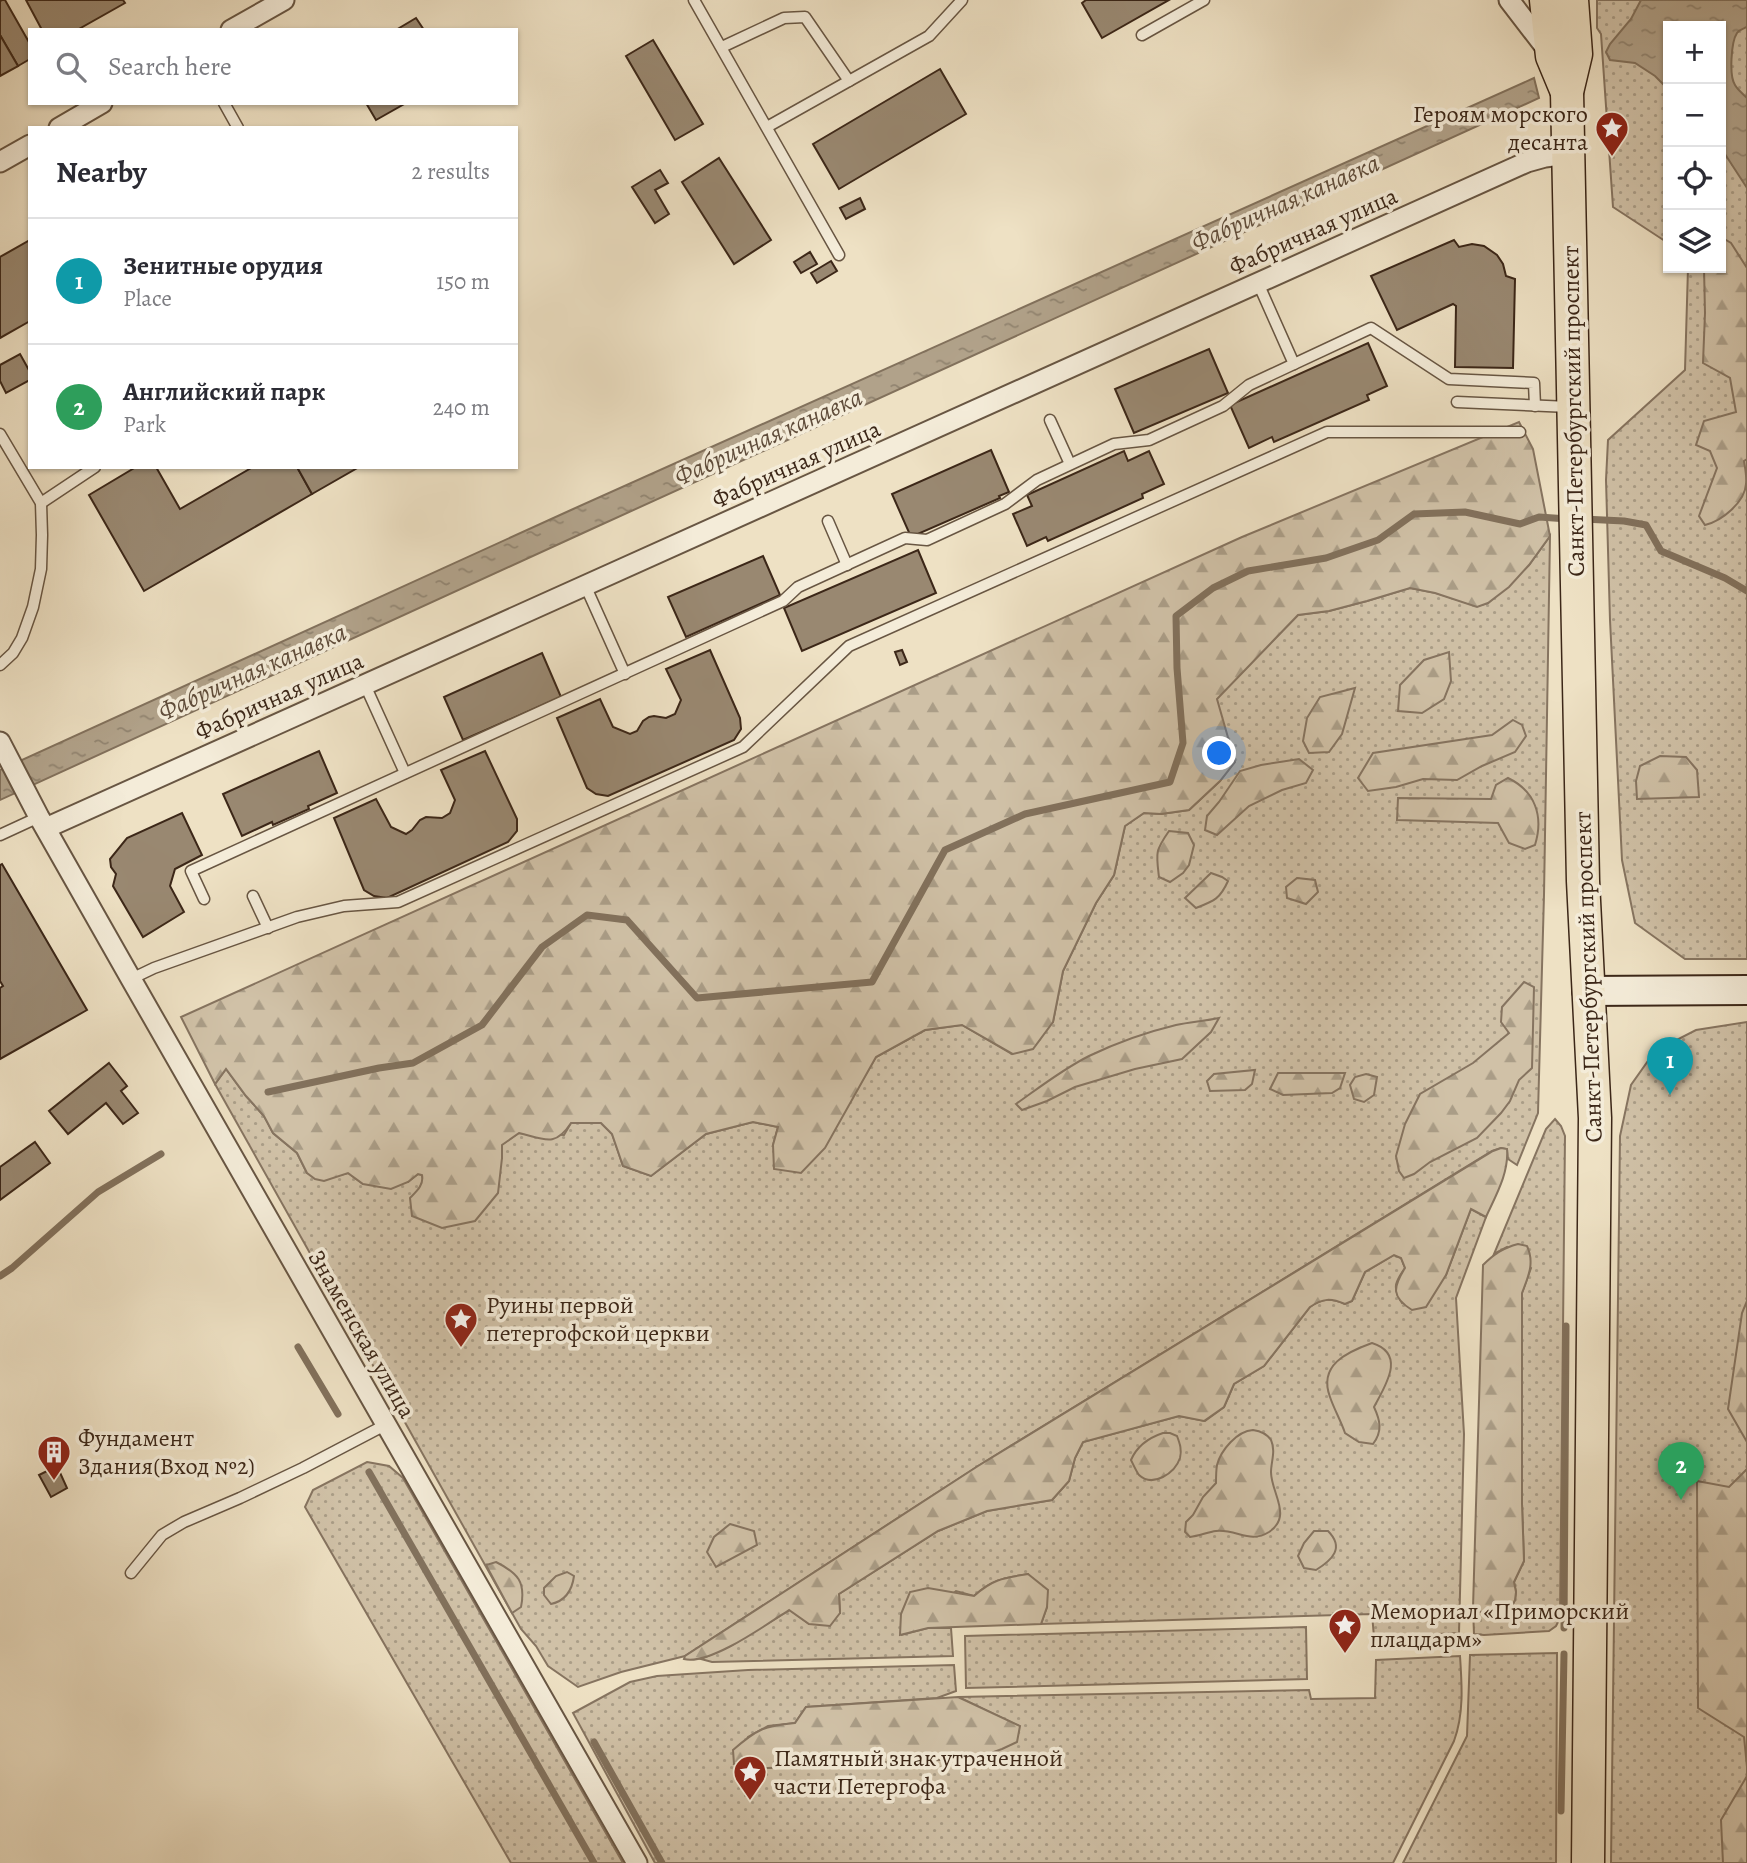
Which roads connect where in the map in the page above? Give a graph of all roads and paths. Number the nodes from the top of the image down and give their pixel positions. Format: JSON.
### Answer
{"nodes":[{"id":1,"x":284,"y":0,"type":"edge"},
{"id":2,"x":694,"y":0,"type":"edge"},
{"id":3,"x":962,"y":0,"type":"edge"},
{"id":4,"x":1204,"y":0,"type":"edge"},
{"id":5,"x":1509,"y":0,"type":"edge"},
{"id":6,"x":1546,"y":0,"type":"edge"},
{"id":7,"x":1572,"y":0,"type":"edge"},
{"id":8,"x":235,"y":28,"type":"edge"},
{"id":9,"x":1142,"y":34,"type":"dead end"},
{"id":10,"x":722,"y":47,"type":"junction"},
{"id":11,"x":1552,"y":55,"type":"junction"},
{"id":12,"x":849,"y":80,"type":"junction"},
{"id":13,"x":1567,"y":92,"type":"junction"},
{"id":14,"x":99,"y":105,"type":"edge"},
{"id":15,"x":224,"y":105,"type":"edge"},
{"id":16,"x":62,"y":126,"type":"edge"},
{"id":17,"x":237,"y":126,"type":"edge"},
{"id":18,"x":767,"y":127,"type":"junction"},
{"id":19,"x":28,"y":146,"type":"edge"},
{"id":20,"x":1568,"y":153,"type":"junction"},
{"id":21,"x":0,"y":162,"type":"edge"},
{"id":22,"x":839,"y":255,"type":"dead end"},
{"id":23,"x":1258,"y":283,"type":"junction"},
{"id":24,"x":1294,"y":363,"type":"junction"},
{"id":25,"x":1457,"y":402,"type":"dead end"},
{"id":26,"x":1535,"y":406,"type":"junction"},
{"id":27,"x":1572,"y":408,"type":"junction"},
{"id":28,"x":1050,"y":420,"type":"dead end"},
{"id":29,"x":1520,"y":432,"type":"dead end"},
{"id":30,"x":0,"y":434,"type":"edge"},
{"id":31,"x":1070,"y":464,"type":"junction"},
{"id":32,"x":92,"y":469,"type":"edge"},
{"id":33,"x":41,"y":503,"type":"junction"},
{"id":34,"x":828,"y":522,"type":"dead end"},
{"id":35,"x":847,"y":565,"type":"junction"},
{"id":36,"x":585,"y":585,"type":"junction"},
{"id":37,"x":0,"y":665,"type":"edge"},
{"id":38,"x":625,"y":674,"type":"junction"},
{"id":39,"x":365,"y":685,"type":"junction"},
{"id":40,"x":0,"y":742,"type":"edge"},
{"id":41,"x":404,"y":773,"type":"junction"},
{"id":42,"x":39,"y":816,"type":"junction"},
{"id":43,"x":0,"y":835,"type":"edge"},
{"id":44,"x":253,"y":896,"type":"dead end"},
{"id":45,"x":204,"y":899,"type":"dead end"},
{"id":46,"x":268,"y":928,"type":"junction"},
{"id":47,"x":131,"y":979,"type":"junction"},
{"id":48,"x":1747,"y":990,"type":"edge"},
{"id":49,"x":1587,"y":991,"type":"junction"},
{"id":50,"x":387,"y":1424,"type":"junction"},
{"id":51,"x":131,"y":1573,"type":"dead end"},
{"id":52,"x":637,"y":1863,"type":"edge"},
{"id":53,"x":1588,"y":1863,"type":"edge"}],
"edges":[{"from":1,"to":8,"type":"street"},
{"from":2,"to":10,"type":"lane"},
{"from":3,"to":12,"type":"lane"},
{"from":4,"to":9,"type":"lane"},
{"from":5,"to":11,"type":"street"},
{"from":6,"to":11,"type":"main road","name":"Санкт-Петербургский проспект"},
{"from":7,"to":13,"type":"main road","name":"Санкт-Петербургский проспект"},
{"from":10,"to":12,"type":"lane"},
{"from":10,"to":18,"type":"lane"},
{"from":11,"to":13,"type":"main road","name":"Санкт-Петербургский проспект"},
{"from":12,"to":18,"type":"lane"},
{"from":13,"to":20,"type":"main road","name":"Санкт-Петербургский проспект"},
{"from":14,"to":16,"type":"street"},
{"from":15,"to":17,"type":"lane"},
{"from":18,"to":22,"type":"lane"},
{"from":19,"to":21,"type":"street"},
{"from":20,"to":23,"type":"street","name":"Фабричная улица"},
{"from":20,"to":27,"type":"main road","name":"Санкт-Петербургский проспект"},
{"from":23,"to":24,"type":"lane"},
{"from":23,"to":36,"type":"street","name":"Фабричная улица"},
{"from":24,"to":26,"type":"lane"},
{"from":24,"to":31,"type":"lane"},
{"from":25,"to":26,"type":"lane"},
{"from":26,"to":27,"type":"lane"},
{"from":27,"to":49,"type":"main road","name":"Санкт-Петербургский проспект"},
{"from":28,"to":31,"type":"lane"},
{"from":29,"to":46,"type":"lane"},
{"from":30,"to":33,"type":"lane"},
{"from":31,"to":35,"type":"lane"},
{"from":32,"to":33,"type":"lane"},
{"from":33,"to":37,"type":"lane"},
{"from":34,"to":35,"type":"lane"},
{"from":35,"to":38,"type":"lane"},
{"from":36,"to":38,"type":"lane"},
{"from":36,"to":39,"type":"street","name":"Фабричная улица"},
{"from":38,"to":41,"type":"lane"},
{"from":39,"to":41,"type":"lane"},
{"from":39,"to":42,"type":"street","name":"Фабричная улица"},
{"from":40,"to":42,"type":"street","name":"Знаменская улица"},
{"from":41,"to":45,"type":"lane"},
{"from":42,"to":43,"type":"lane"},
{"from":42,"to":47,"type":"street","name":"Знаменская улица"},
{"from":44,"to":46,"type":"lane"},
{"from":46,"to":47,"type":"lane"},
{"from":47,"to":50,"type":"street","name":"Знаменская улица"},
{"from":48,"to":49,"type":"main road"},
{"from":49,"to":53,"type":"main road","name":"Санкт-Петербургский проспект"},
{"from":50,"to":51,"type":"lane"},
{"from":50,"to":52,"type":"street","name":"Знаменская улица"}]}
